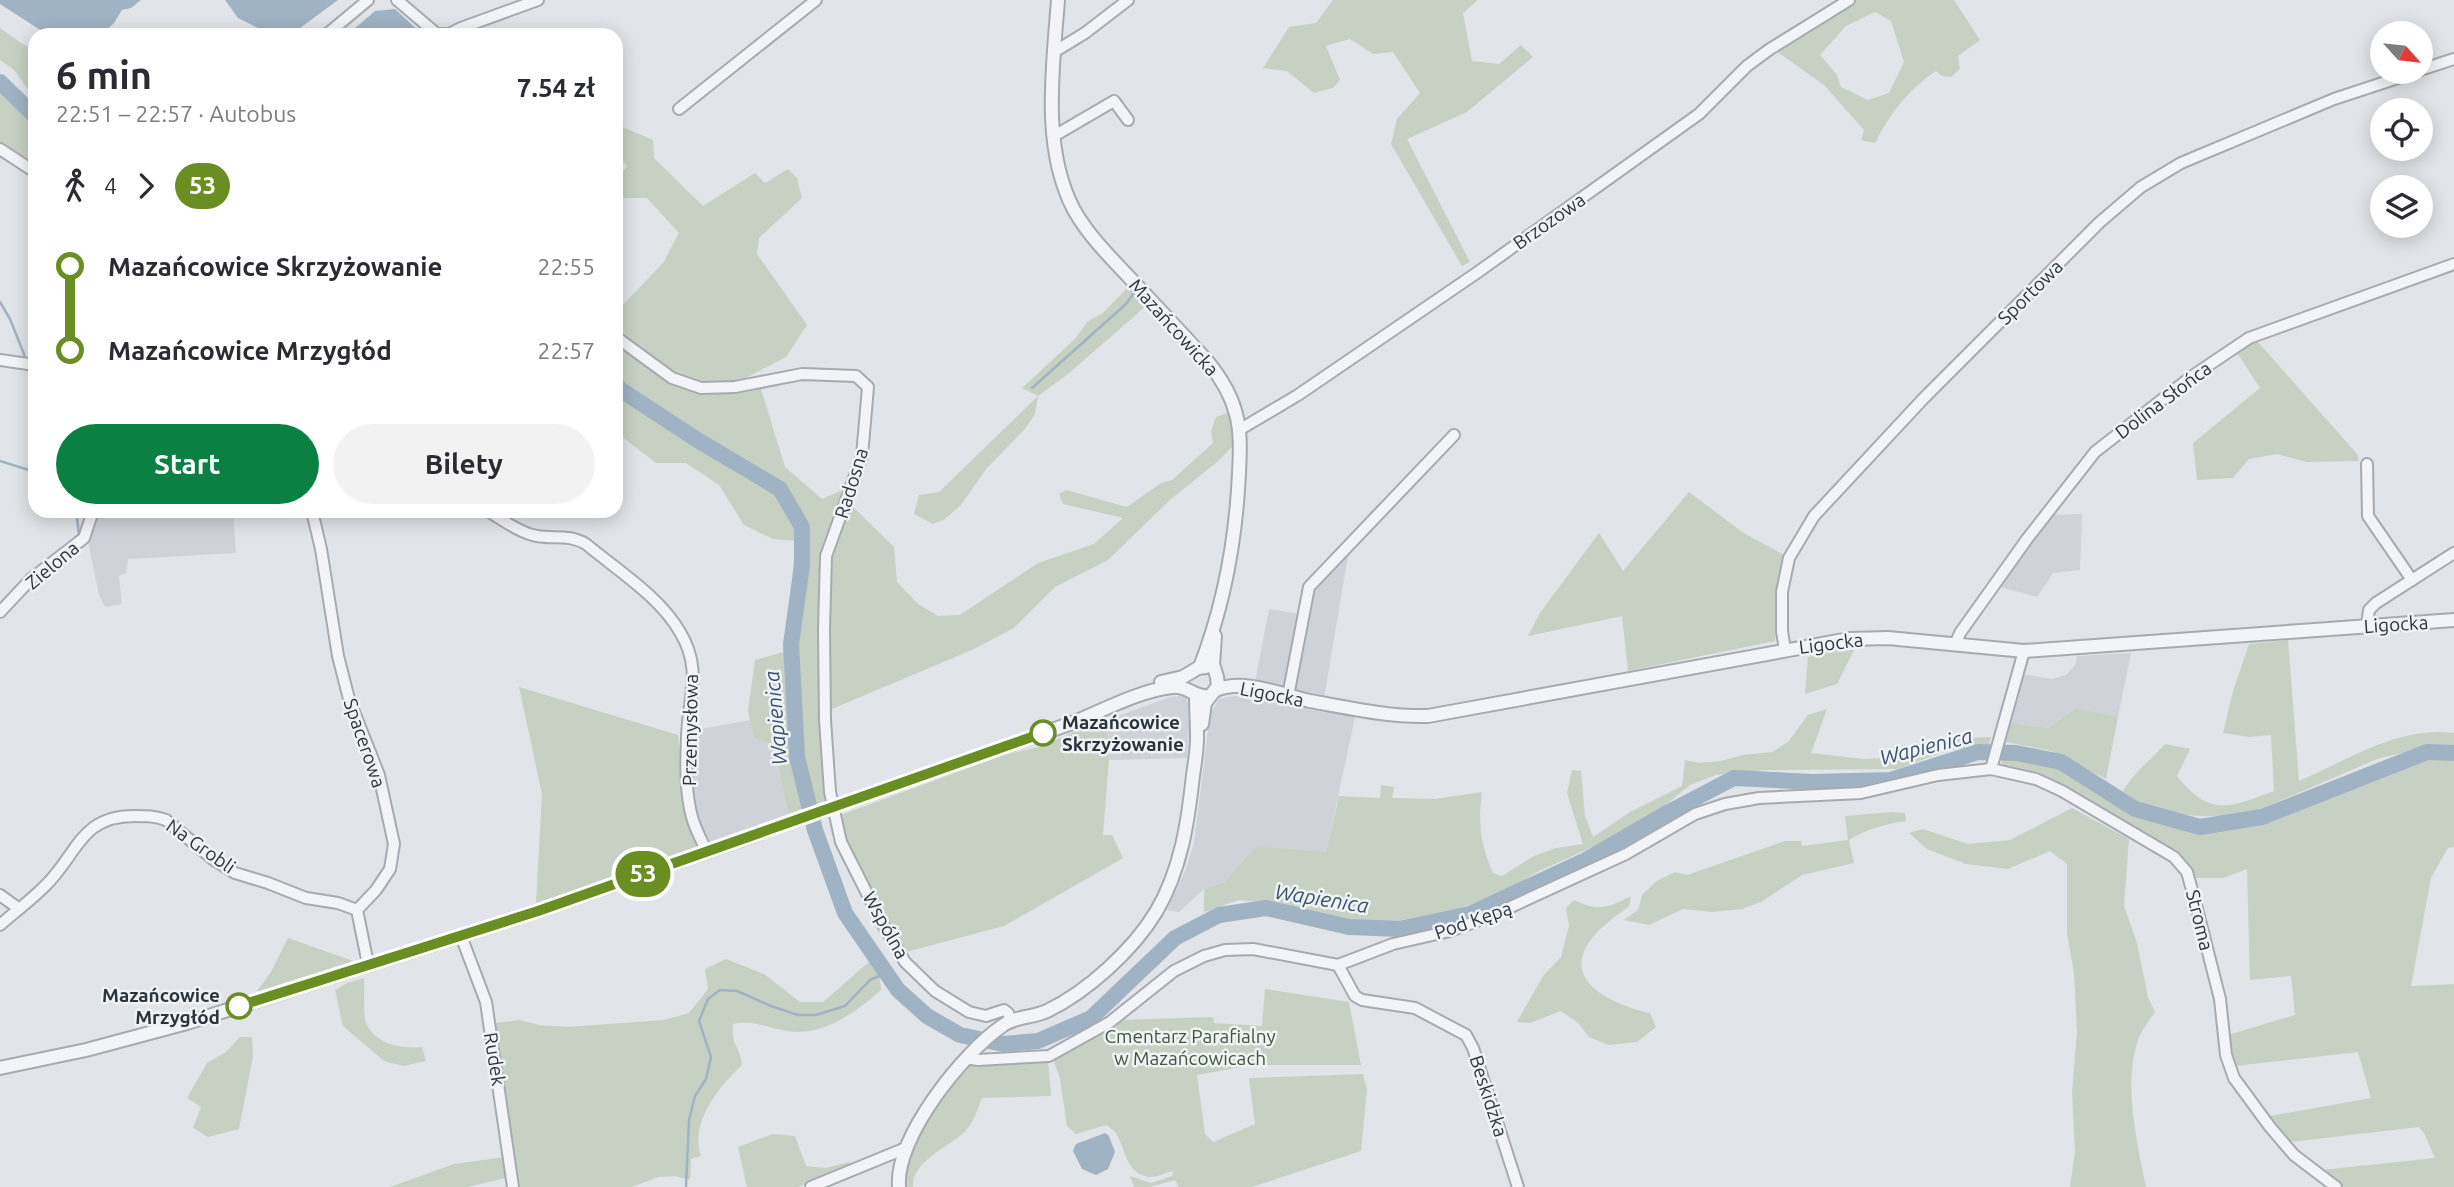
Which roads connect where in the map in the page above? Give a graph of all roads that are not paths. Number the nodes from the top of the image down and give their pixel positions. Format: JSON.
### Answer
{"nodes":[{"id":1,"x":368,"y":0,"type":"edge"},
{"id":2,"x":397,"y":0,"type":"edge"},
{"id":3,"x":538,"y":0,"type":"edge"},
{"id":4,"x":816,"y":0,"type":"edge"},
{"id":5,"x":1058,"y":0,"type":"edge"},
{"id":6,"x":1128,"y":0,"type":"edge"},
{"id":7,"x":1849,"y":0,"type":"edge"},
{"id":8,"x":334,"y":28,"type":"edge"},
{"id":9,"x":430,"y":28,"type":"edge"},
{"id":10,"x":461,"y":28,"type":"edge"},
{"id":11,"x":1054,"y":52,"type":"junction"},
{"id":12,"x":2454,"y":59,"type":"edge"},
{"id":13,"x":2433,"y":66,"type":"edge"},
{"id":14,"x":2379,"y":84,"type":"edge"},
{"id":15,"x":679,"y":109,"type":"dead end"},
{"id":16,"x":1128,"y":120,"type":"dead end"},
{"id":17,"x":1054,"y":136,"type":"junction"},
{"id":18,"x":0,"y":149,"type":"edge"},
{"id":19,"x":28,"y":167,"type":"edge"},
{"id":20,"x":2454,"y":264,"type":"edge"},
{"id":21,"x":623,"y":342,"type":"edge"},
{"id":22,"x":0,"y":360,"type":"edge"},
{"id":23,"x":28,"y":364,"type":"edge"},
{"id":24,"x":1239,"y":430,"type":"junction"},
{"id":25,"x":1454,"y":435,"type":"dead end"},
{"id":26,"x":2367,"y":464,"type":"dead end"},
{"id":27,"x":91,"y":518,"type":"edge"},
{"id":28,"x":314,"y":518,"type":"edge"},
{"id":29,"x":500,"y":518,"type":"edge"},
{"id":30,"x":2454,"y":553,"type":"edge"},
{"id":31,"x":2412,"y":580,"type":"junction"},
{"id":32,"x":0,"y":612,"type":"edge"},
{"id":33,"x":2454,"y":620,"type":"edge"},
{"id":34,"x":1215,"y":625,"type":"junction"},
{"id":35,"x":2367,"y":626,"type":"junction"},
{"id":36,"x":1955,"y":645,"type":"junction"},
{"id":37,"x":1785,"y":650,"type":"junction"},
{"id":38,"x":2024,"y":651,"type":"junction"},
{"id":39,"x":1195,"y":670,"type":"junction"},
{"id":40,"x":1207,"y":687,"type":"junction"},
{"id":41,"x":1145,"y":694,"type":"junction"},
{"id":42,"x":1288,"y":696,"type":"junction"},
{"id":43,"x":1991,"y":769,"type":"junction"},
{"id":44,"x":829,"y":808,"type":"junction"},
{"id":45,"x":707,"y":852,"type":"junction"},
{"id":46,"x":0,"y":895,"type":"edge"},
{"id":47,"x":18,"y":908,"type":"junction"},
{"id":48,"x":357,"y":910,"type":"junction"},
{"id":49,"x":0,"y":925,"type":"edge"},
{"id":50,"x":461,"y":936,"type":"junction"},
{"id":51,"x":368,"y":964,"type":"junction"},
{"id":52,"x":1338,"y":965,"type":"junction"},
{"id":53,"x":1011,"y":1020,"type":"junction"},
{"id":54,"x":970,"y":1054,"type":"junction"},
{"id":55,"x":0,"y":1068,"type":"edge"},
{"id":56,"x":906,"y":1148,"type":"junction"},
{"id":57,"x":513,"y":1187,"type":"edge"},
{"id":58,"x":810,"y":1187,"type":"edge"},
{"id":59,"x":899,"y":1187,"type":"edge"},
{"id":60,"x":1518,"y":1187,"type":"edge"},
{"id":61,"x":2336,"y":1187,"type":"edge"}],
"edges":[{"from":1,"to":8,"type":"street"},
{"from":2,"to":9,"type":"street"},
{"from":3,"to":10,"type":"street"},
{"from":4,"to":15,"type":"street"},
{"from":5,"to":11,"type":"street","name":"Mazańcowicka"},
{"from":6,"to":11,"type":"street"},
{"from":7,"to":24,"type":"street","name":"Brzozowa"},
{"from":11,"to":17,"type":"street","name":"Mazańcowicka"},
{"from":12,"to":13,"type":"street","name":"Sportowa"},
{"from":14,"to":37,"type":"street","name":"Sportowa"},
{"from":16,"to":17,"type":"street"},
{"from":17,"to":24,"type":"street","name":"Mazańcowicka"},
{"from":18,"to":19,"type":"street"},
{"from":20,"to":36,"type":"street","name":"Dolina Słońca"},
{"from":21,"to":44,"type":"street","name":"Radosna"},
{"from":22,"to":23,"type":"street"},
{"from":24,"to":34,"type":"street","name":"Mazańcowicka"},
{"from":25,"to":42,"type":"street"},
{"from":26,"to":31,"type":"street"},
{"from":27,"to":32,"type":"street","name":"Zielona"},
{"from":28,"to":48,"type":"street","name":"Spacerowa"},
{"from":29,"to":45,"type":"street","name":"Przemysłowa"},
{"from":30,"to":31,"type":"street"},
{"from":31,"to":35,"type":"street"},
{"from":33,"to":35,"type":"street","name":"Ligocka"},
{"from":34,"to":39,"type":"street","name":"Mazańcowicka"},
{"from":34,"to":40,"type":"street"},
{"from":35,"to":38,"type":"street","name":"Ligocka"},
{"from":36,"to":37,"type":"street","name":"Ligocka"},
{"from":36,"to":38,"type":"street","name":"Ligocka"},
{"from":37,"to":42,"type":"street","name":"Ligocka"},
{"from":38,"to":43,"type":"street"},
{"from":39,"to":40,"type":"street"},
{"from":39,"to":40,"type":"street","name":"Mazańcowicka"},
{"from":39,"to":41,"type":"street"},
{"from":40,"to":41,"type":"street","name":"Ligocka"},
{"from":40,"to":42,"type":"street","name":"Ligocka"},
{"from":40,"to":53,"type":"street"},
{"from":41,"to":44,"type":"street"},
{"from":43,"to":52,"type":"street","name":"Pod Kępą"},
{"from":43,"to":61,"type":"street","name":"Stroma"},
{"from":44,"to":45,"type":"street"},
{"from":44,"to":53,"type":"street","name":"Wspólna"},
{"from":45,"to":50,"type":"street"},
{"from":46,"to":47,"type":"street"},
{"from":47,"to":48,"type":"street","name":"Na Grobli"},
{"from":47,"to":49,"type":"street","name":"Na Grobli"},
{"from":48,"to":51,"type":"street"},
{"from":50,"to":51,"type":"street"},
{"from":50,"to":57,"type":"street","name":"Rudek"},
{"from":51,"to":55,"type":"street"},
{"from":52,"to":54,"type":"street"},
{"from":52,"to":60,"type":"street","name":"Beskidzka"},
{"from":53,"to":54,"type":"street"},
{"from":54,"to":56,"type":"street"},
{"from":56,"to":58,"type":"street"},
{"from":56,"to":59,"type":"street"}]}
